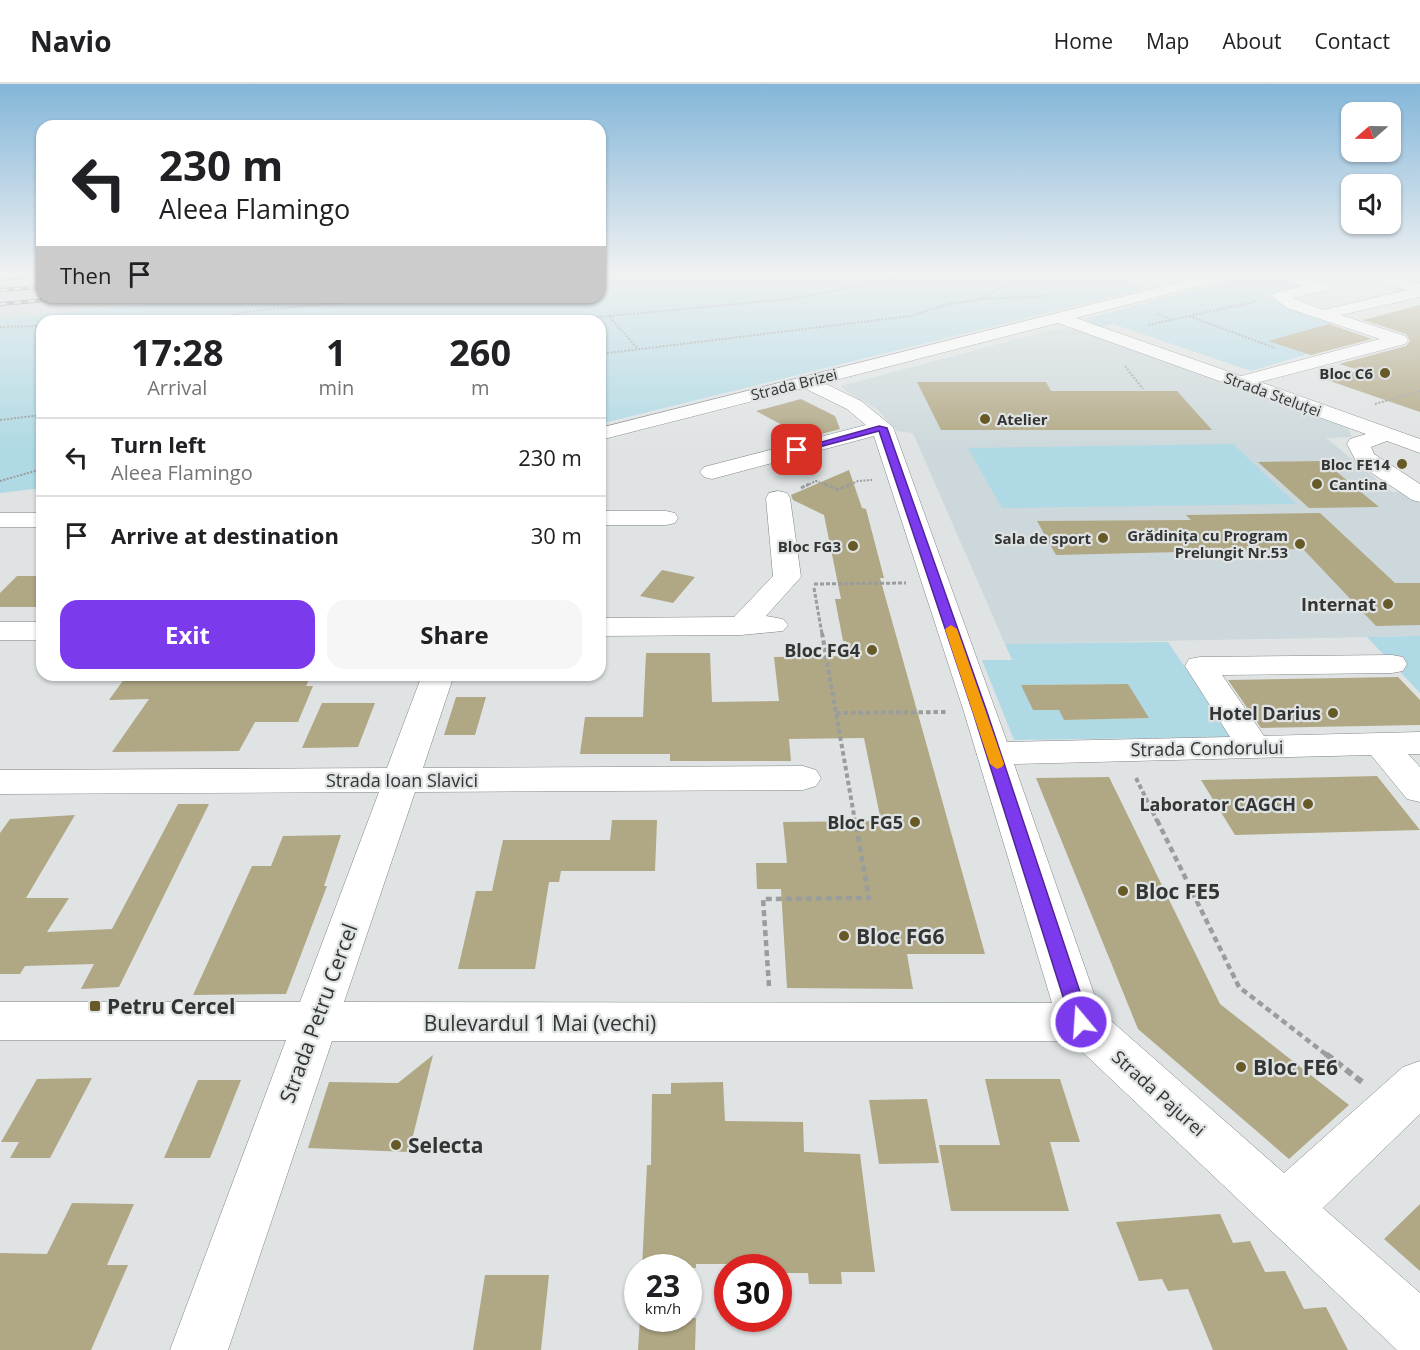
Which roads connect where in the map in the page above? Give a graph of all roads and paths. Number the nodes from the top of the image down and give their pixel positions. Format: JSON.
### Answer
{"nodes":[{"id":1,"x":624,"y":332,"type":"edge"},
{"id":2,"x":778,"y":332,"type":"edge"},
{"id":3,"x":999,"y":332,"type":"edge"},
{"id":4,"x":1100,"y":332,"type":"edge"},
{"id":5,"x":1231,"y":332,"type":"edge"},
{"id":6,"x":1363,"y":332,"type":"edge"},
{"id":7,"x":1420,"y":335,"type":"edge"},
{"id":8,"x":1397,"y":346,"type":"junction"},
{"id":9,"x":639,"y":349,"type":"junction"},
{"id":10,"x":606,"y":353,"type":"edge"},
{"id":11,"x":1313,"y":363,"type":"junction"},
{"id":12,"x":806,"y":381,"type":"junction"},
{"id":13,"x":1239,"y":382,"type":"junction"},
{"id":14,"x":1420,"y":391,"type":"edge"},
{"id":15,"x":1366,"y":407,"type":"dead end"},
{"id":16,"x":36,"y":416,"type":"edge"},
{"id":17,"x":0,"y":420,"type":"edge"},
{"id":18,"x":882,"y":428,"type":"junction"},
{"id":19,"x":606,"y":432,"type":"edge"},
{"id":20,"x":1387,"y":434,"type":"junction"},
{"id":21,"x":1420,"y":446,"type":"edge"},
{"id":22,"x":36,"y":471,"type":"edge"},
{"id":23,"x":712,"y":472,"type":"dead end"},
{"id":24,"x":900,"y":480,"type":"junction"},
{"id":25,"x":0,"y":481,"type":"edge"},
{"id":26,"x":1420,"y":495,"type":"edge"},
{"id":27,"x":778,"y":498,"type":"joint"},
{"id":28,"x":606,"y":518,"type":"edge"},
{"id":29,"x":666,"y":518,"type":"dead end"},
{"id":30,"x":0,"y":520,"type":"edge"},
{"id":31,"x":36,"y":520,"type":"edge"},
{"id":32,"x":935,"y":582,"type":"junction"},
{"id":33,"x":813,"y":584,"type":"dead end"},
{"id":34,"x":772,"y":625,"type":"dead end"},
{"id":35,"x":741,"y":626,"type":"junction"},
{"id":36,"x":606,"y":627,"type":"edge"},
{"id":37,"x":0,"y":631,"type":"edge"},
{"id":38,"x":36,"y":631,"type":"edge"},
{"id":39,"x":1392,"y":664,"type":"dead end"},
{"id":40,"x":436,"y":681,"type":"edge"},
{"id":41,"x":980,"y":712,"type":"junction"},
{"id":42,"x":836,"y":713,"type":"dead end"},
{"id":43,"x":1420,"y":743,"type":"edge"},
{"id":44,"x":1380,"y":744,"type":"junction"},
{"id":45,"x":1254,"y":747,"type":"junction"},
{"id":46,"x":1123,"y":750,"type":"junction"},
{"id":47,"x":994,"y":753,"type":"junction"},
{"id":48,"x":803,"y":778,"type":"dead end"},
{"id":49,"x":401,"y":780,"type":"junction"},
{"id":50,"x":0,"y":782,"type":"edge"},
{"id":51,"x":1420,"y":790,"type":"edge"},
{"id":52,"x":0,"y":1022,"type":"edge"},
{"id":53,"x":1081,"y":1022,"type":"junction"},
{"id":54,"x":314,"y":1023,"type":"junction"},
{"id":55,"x":1407,"y":1095,"type":"edge"},
{"id":56,"x":1285,"y":1208,"type":"junction"},
{"id":57,"x":1420,"y":1332,"type":"edge"},
{"id":58,"x":199,"y":1350,"type":"edge"}],
"edges":[{"from":1,"to":9,"type":"path"},
{"from":2,"to":9,"type":"path"},
{"from":3,"to":12,"type":"street","name":"Strada Brizei"},
{"from":4,"to":13,"type":"street","name":"Strada Steluței"},
{"from":5,"to":11,"type":"path"},
{"from":6,"to":8,"type":"street"},
{"from":7,"to":8,"type":"street"},
{"from":8,"to":11,"type":"street"},
{"from":9,"to":10,"type":"path"},
{"from":11,"to":13,"type":"street"},
{"from":12,"to":18,"type":"street"},
{"from":12,"to":19,"type":"street","name":"Strada Brizei"},
{"from":13,"to":20,"type":"street","name":"Strada Steluței"},
{"from":14,"to":15,"type":"path"},
{"from":16,"to":17,"type":"path"},
{"from":18,"to":23,"type":"street"},
{"from":18,"to":24,"type":"street","name":"Strada Pajurei"},
{"from":20,"to":21,"type":"street","name":"Strada Steluței"},
{"from":20,"to":26,"type":"street"},
{"from":22,"to":25,"type":"path"},
{"from":24,"to":27,"type":"path"},
{"from":24,"to":32,"type":"street","name":"Strada Pajurei"},
{"from":27,"to":35,"type":"street"},
{"from":28,"to":29,"type":"street"},
{"from":30,"to":31,"type":"street"},
{"from":32,"to":33,"type":"path"},
{"from":32,"to":41,"type":"street","name":"Strada Pajurei"},
{"from":34,"to":35,"type":"street"},
{"from":35,"to":36,"type":"street"},
{"from":37,"to":38,"type":"street"},
{"from":39,"to":45,"type":"street"},
{"from":40,"to":49,"type":"street","name":"Strada Petru Cercel"},
{"from":41,"to":42,"type":"path"},
{"from":41,"to":47,"type":"street","name":"Strada Pajurei"},
{"from":43,"to":44,"type":"street","name":"Strada Condorului"},
{"from":44,"to":45,"type":"street","name":"Strada Condorului"},
{"from":44,"to":51,"type":"street"},
{"from":45,"to":46,"type":"street","name":"Strada Condorului"},
{"from":46,"to":47,"type":"street","name":"Strada Condorului"},
{"from":46,"to":55,"type":"path"},
{"from":47,"to":53,"type":"street","name":"Strada Pajurei"},
{"from":48,"to":49,"type":"street","name":"Strada Ioan Slavici"},
{"from":49,"to":50,"type":"street","name":"Strada Ioan Slavici"},
{"from":49,"to":54,"type":"street","name":"Strada Petru Cercel"},
{"from":52,"to":54,"type":"street","name":"Bulevardul 1 Mai (vechi)"},
{"from":53,"to":54,"type":"street","name":"Bulevardul 1 Mai (vechi)"},
{"from":53,"to":56,"type":"street","name":"Strada Pajurei"},
{"from":54,"to":58,"type":"street","name":"Strada Petru Cercel"},
{"from":55,"to":56,"type":"street"},
{"from":56,"to":57,"type":"street","name":"Strada Pajurei"}]}
